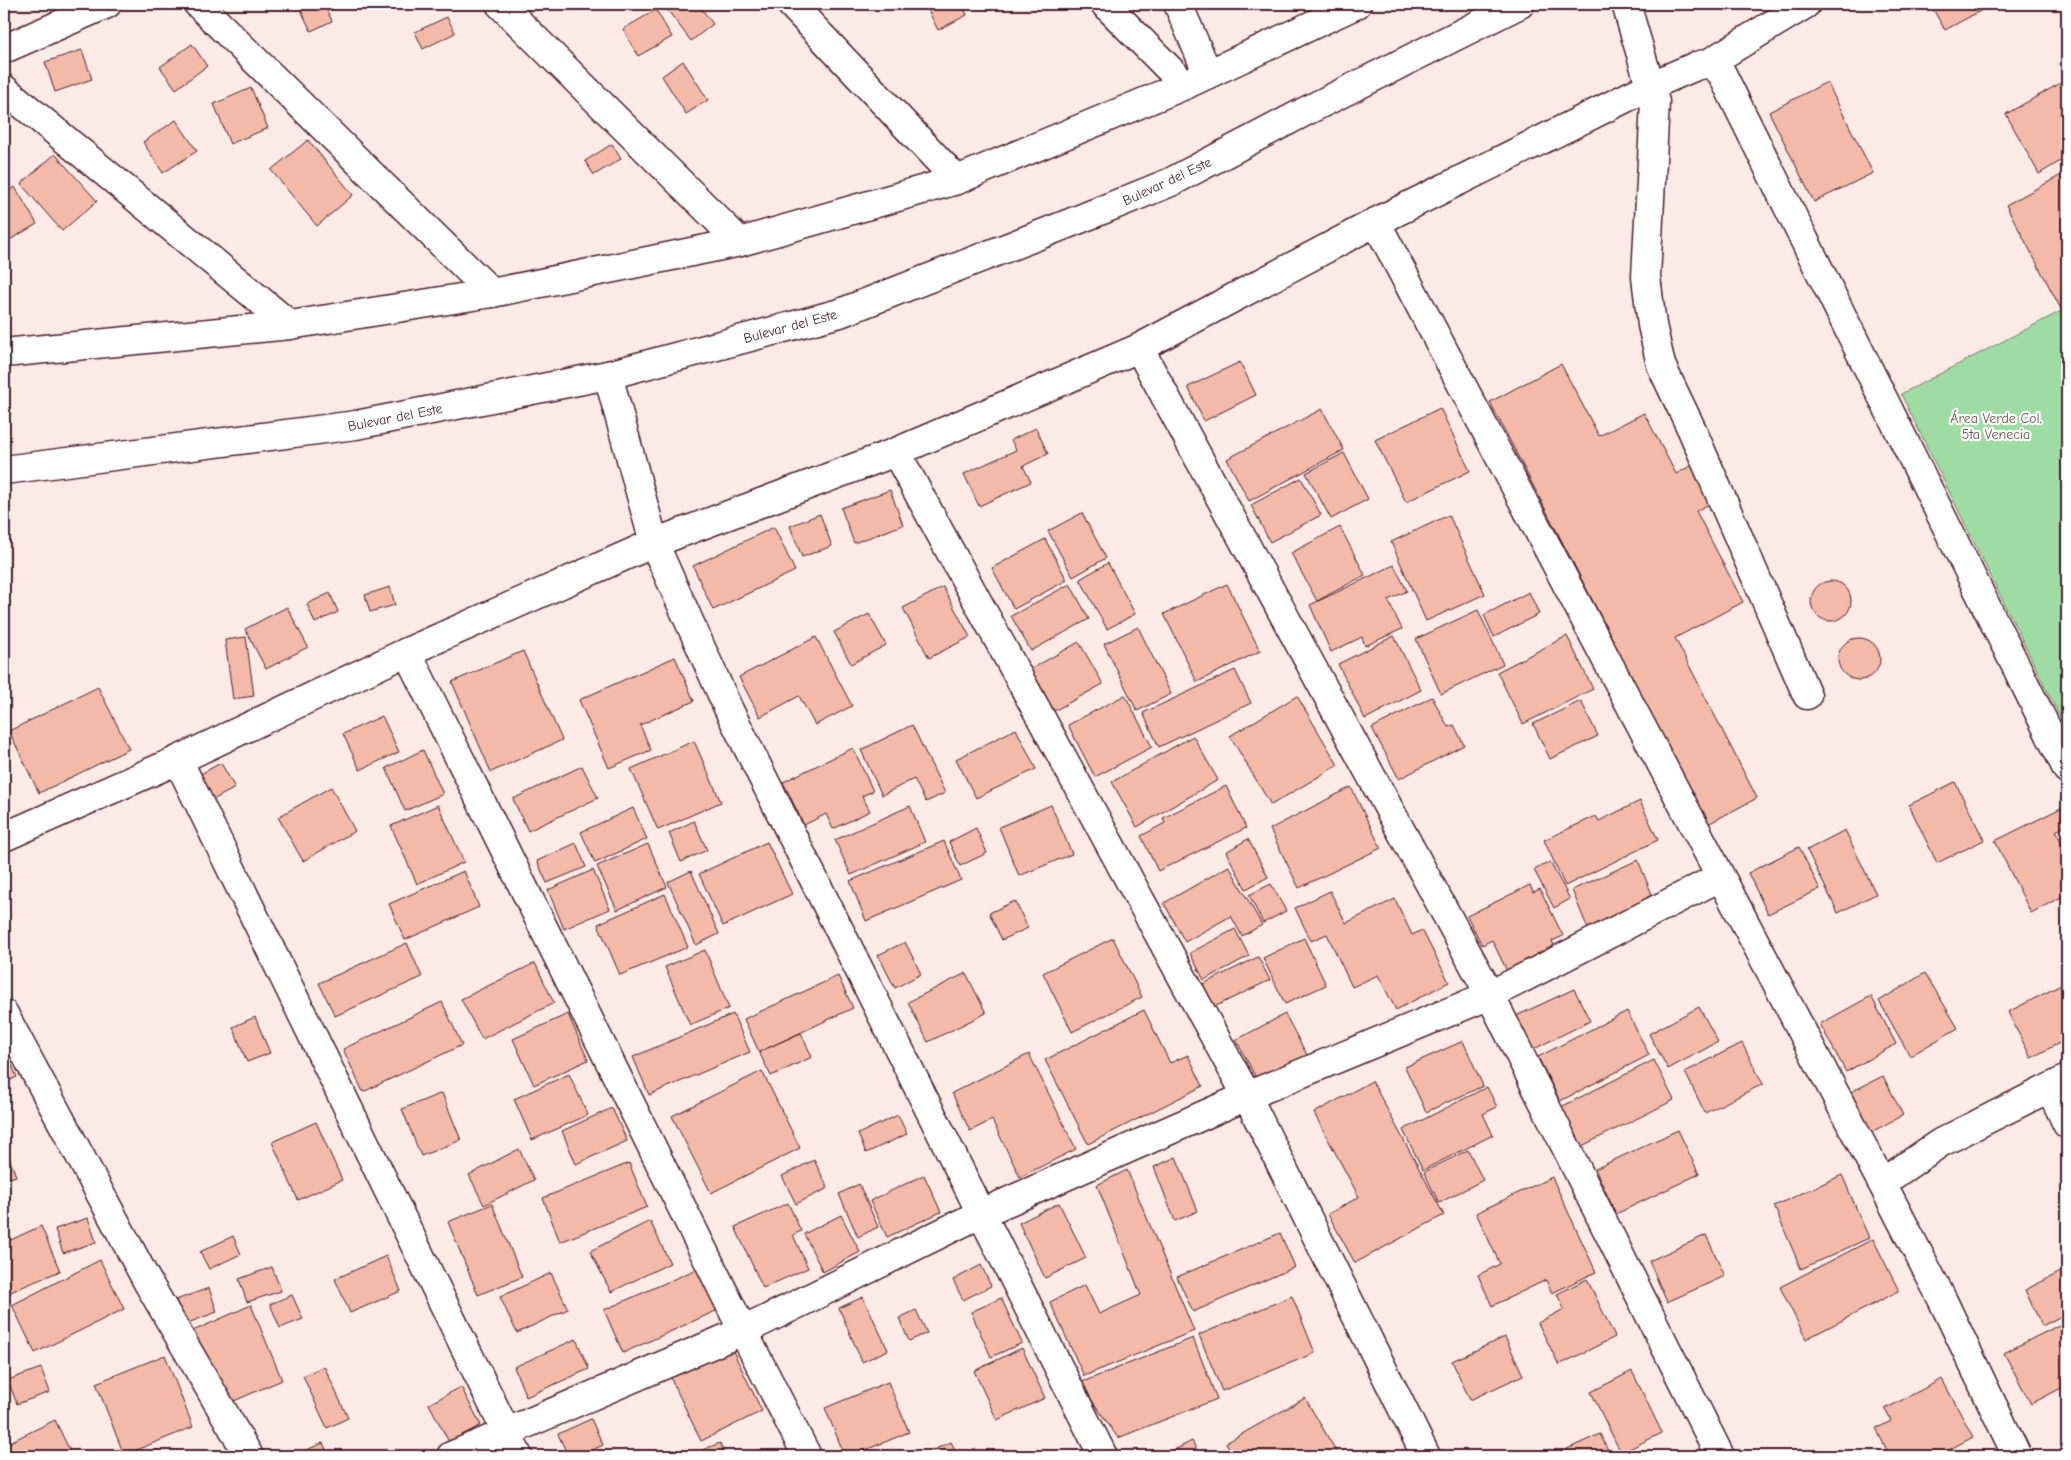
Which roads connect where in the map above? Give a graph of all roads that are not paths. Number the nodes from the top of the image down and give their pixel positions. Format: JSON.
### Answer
{"nodes":[{"id":1,"x":107,"y":4,"type":"edge"},
{"id":2,"x":198,"y":4,"type":"edge"},
{"id":3,"x":500,"y":4,"type":"edge"},
{"id":4,"x":791,"y":4,"type":"edge"},
{"id":5,"x":1105,"y":4,"type":"edge"},
{"id":6,"x":1178,"y":4,"type":"edge"},
{"id":7,"x":1357,"y":4,"type":"edge"},
{"id":8,"x":1520,"y":4,"type":"edge"},
{"id":9,"x":1626,"y":4,"type":"edge"},
{"id":10,"x":1806,"y":4,"type":"edge"},
{"id":11,"x":4,"y":49,"type":"edge"},
{"id":12,"x":1709,"y":64,"type":"junction"},
{"id":13,"x":1197,"y":79,"type":"junction"},
{"id":14,"x":1652,"y":85,"type":"junction"},
{"id":15,"x":4,"y":89,"type":"edge"},
{"id":16,"x":957,"y":180,"type":"junction"},
{"id":17,"x":1376,"y":222,"type":"junction"},
{"id":18,"x":740,"y":242,"type":"junction"},
{"id":19,"x":492,"y":293,"type":"junction"},
{"id":20,"x":290,"y":325,"type":"junction"},
{"id":21,"x":1139,"y":348,"type":"junction"},
{"id":22,"x":4,"y":353,"type":"edge"},
{"id":23,"x":608,"y":375,"type":"junction"},
{"id":24,"x":896,"y":452,"type":"junction"},
{"id":25,"x":4,"y":470,"type":"edge"},
{"id":26,"x":654,"y":543,"type":"junction"},
{"id":27,"x":407,"y":652,"type":"junction"},
{"id":28,"x":1807,"y":695,"type":"dead end"},
{"id":29,"x":178,"y":760,"type":"junction"},
{"id":30,"x":2067,"y":769,"type":"edge"},
{"id":31,"x":4,"y":837,"type":"edge"},
{"id":32,"x":1720,"y":877,"type":"junction"},
{"id":33,"x":1490,"y":995,"type":"junction"},
{"id":34,"x":4,"y":1014,"type":"edge"},
{"id":35,"x":2059,"y":1083,"type":"edge"},
{"id":36,"x":1247,"y":1096,"type":"junction"},
{"id":37,"x":2067,"y":1124,"type":"edge"},
{"id":38,"x":1882,"y":1183,"type":"junction"},
{"id":39,"x":980,"y":1214,"type":"junction"},
{"id":40,"x":743,"y":1331,"type":"junction"},
{"id":41,"x":512,"y":1445,"type":"edge"},
{"id":42,"x":249,"y":1456,"type":"edge"},
{"id":43,"x":451,"y":1456,"type":"edge"},
{"id":44,"x":807,"y":1456,"type":"edge"},
{"id":45,"x":1103,"y":1456,"type":"edge"},
{"id":46,"x":1426,"y":1456,"type":"edge"},
{"id":47,"x":1720,"y":1456,"type":"edge"},
{"id":48,"x":2017,"y":1456,"type":"edge"}],
"edges":[{"from":1,"to":11,"type":"main road"},
{"from":2,"to":19,"type":"main road"},
{"from":3,"to":18,"type":"main road"},
{"from":4,"to":16,"type":"main road"},
{"from":5,"to":13,"type":"main road"},
{"from":6,"to":13,"type":"main road"},
{"from":7,"to":13,"type":"main road"},
{"from":8,"to":23,"type":"main road","name":"Bulevar del Este"},
{"from":9,"to":14,"type":"main road"},
{"from":10,"to":12,"type":"main road"},
{"from":12,"to":14,"type":"main road"},
{"from":12,"to":30,"type":"main road"},
{"from":13,"to":16,"type":"main road"},
{"from":14,"to":17,"type":"main road"},
{"from":14,"to":28,"type":"main road"},
{"from":15,"to":20,"type":"main road"},
{"from":16,"to":18,"type":"main road"},
{"from":17,"to":21,"type":"main road"},
{"from":17,"to":32,"type":"main road"},
{"from":18,"to":19,"type":"main road"},
{"from":19,"to":20,"type":"main road"},
{"from":20,"to":22,"type":"main road"},
{"from":21,"to":24,"type":"main road"},
{"from":21,"to":33,"type":"main road"},
{"from":23,"to":25,"type":"main road","name":"Bulevar del Este"},
{"from":23,"to":26,"type":"main road"},
{"from":24,"to":26,"type":"main road"},
{"from":24,"to":36,"type":"main road"},
{"from":26,"to":27,"type":"main road"},
{"from":26,"to":39,"type":"main road"},
{"from":27,"to":29,"type":"main road"},
{"from":27,"to":40,"type":"main road"},
{"from":29,"to":31,"type":"main road"},
{"from":29,"to":41,"type":"main road"},
{"from":32,"to":33,"type":"main road"},
{"from":32,"to":38,"type":"main road"},
{"from":33,"to":36,"type":"main road"},
{"from":33,"to":47,"type":"main road"},
{"from":34,"to":42,"type":"main road"},
{"from":35,"to":37,"type":"main road"},
{"from":35,"to":38,"type":"main road"},
{"from":36,"to":39,"type":"main road"},
{"from":36,"to":46,"type":"main road"},
{"from":38,"to":48,"type":"main road"},
{"from":39,"to":40,"type":"main road"},
{"from":39,"to":45,"type":"main road"},
{"from":40,"to":41,"type":"main road"},
{"from":40,"to":44,"type":"main road"},
{"from":41,"to":43,"type":"main road"}]}
